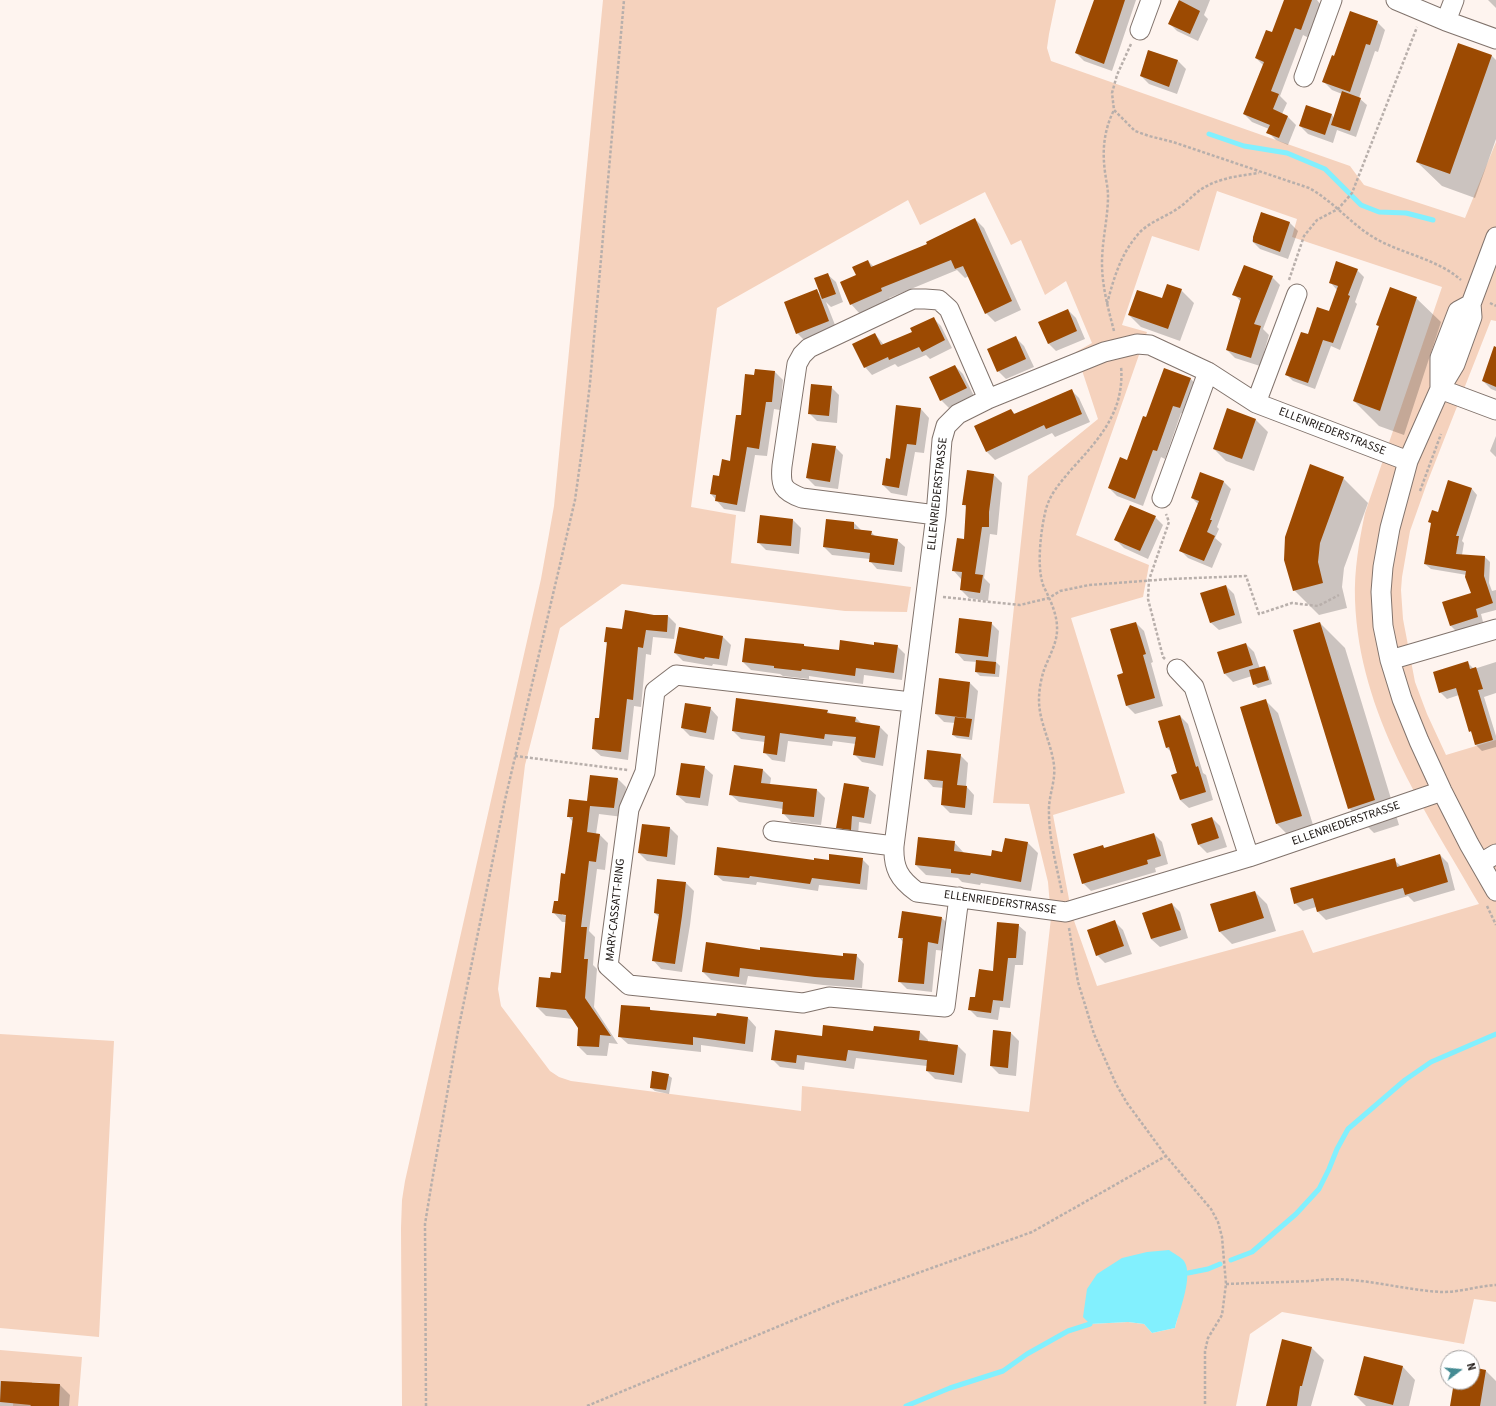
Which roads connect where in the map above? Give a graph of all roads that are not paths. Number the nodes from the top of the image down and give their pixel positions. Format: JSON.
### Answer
{"nodes":[{"id":1,"x":1151,"y":0,"type":"edge"},
{"id":2,"x":1332,"y":0,"type":"edge"},
{"id":3,"x":1396,"y":0,"type":"edge"},
{"id":4,"x":1454,"y":0,"type":"edge"},
{"id":5,"x":1427,"y":8,"type":"edge"},
{"id":6,"x":1446,"y":21,"type":"junction"},
{"id":7,"x":1140,"y":30,"type":"road end"},
{"id":8,"x":1496,"y":39,"type":"edge"},
{"id":9,"x":1304,"y":77,"type":"dead end"},
{"id":10,"x":1496,"y":237,"type":"edge"},
{"id":11,"x":1297,"y":294,"type":"road end"},
{"id":12,"x":1208,"y":372,"type":"junction"},
{"id":13,"x":1440,"y":389,"type":"junction"},
{"id":14,"x":988,"y":399,"type":"junction"},
{"id":15,"x":1256,"y":403,"type":"junction"},
{"id":16,"x":1496,"y":410,"type":"edge"},
{"id":17,"x":1408,"y":461,"type":"junction"},
{"id":18,"x":1162,"y":498,"type":"road end"},
{"id":19,"x":936,"y":515,"type":"junction"},
{"id":20,"x":1496,"y":629,"type":"edge"},
{"id":21,"x":1390,"y":660,"type":"junction"},
{"id":22,"x":1177,"y":669,"type":"road end"},
{"id":23,"x":911,"y":702,"type":"junction"},
{"id":24,"x":1442,"y":791,"type":"junction"},
{"id":25,"x":773,"y":831,"type":"dead end"},
{"id":26,"x":894,"y":846,"type":"junction"},
{"id":27,"x":1249,"y":857,"type":"junction"},
{"id":28,"x":1488,"y":858,"type":"edge"},
{"id":29,"x":1496,"y":891,"type":"edge"},
{"id":30,"x":959,"y":898,"type":"junction"}],
"edges":[{"from":1,"to":7,"type":"street"},
{"from":2,"to":9,"type":"street"},
{"from":3,"to":5,"type":"street"},
{"from":4,"to":6,"type":"street"},
{"from":5,"to":6,"type":"street"},
{"from":6,"to":8,"type":"street"},
{"from":10,"to":13,"type":"street"},
{"from":11,"to":15,"type":"street"},
{"from":12,"to":14,"type":"street","name":"ELLENRIEDERSTRASSE"},
{"from":12,"to":15,"type":"street","name":"ELLENRIEDERSTRASSE"},
{"from":12,"to":18,"type":"street"},
{"from":13,"to":16,"type":"street"},
{"from":13,"to":17,"type":"street"},
{"from":14,"to":19,"type":"street","name":"ELLENRIEDERSTRASSE"},
{"from":14,"to":19,"type":"street"},
{"from":15,"to":17,"type":"street","name":"ELLENRIEDERSTRASSE"},
{"from":17,"to":21,"type":"street"},
{"from":19,"to":23,"type":"street","name":"ELLENRIEDERSTRASSE"},
{"from":20,"to":21,"type":"street"},
{"from":21,"to":24,"type":"street"},
{"from":22,"to":27,"type":"street"},
{"from":23,"to":26,"type":"street","name":"ELLENRIEDERSTRASSE"},
{"from":23,"to":30,"type":"street","name":"MARY-CASSATT-RING"},
{"from":24,"to":27,"type":"street","name":"ELLENRIEDERSTRASSE"},
{"from":24,"to":28,"type":"street"},
{"from":25,"to":26,"type":"street"},
{"from":26,"to":30,"type":"street","name":"ELLENRIEDERSTRASSE"},
{"from":27,"to":30,"type":"street","name":"ELLENRIEDERSTRASSE"},
{"from":28,"to":29,"type":"street"}]}
